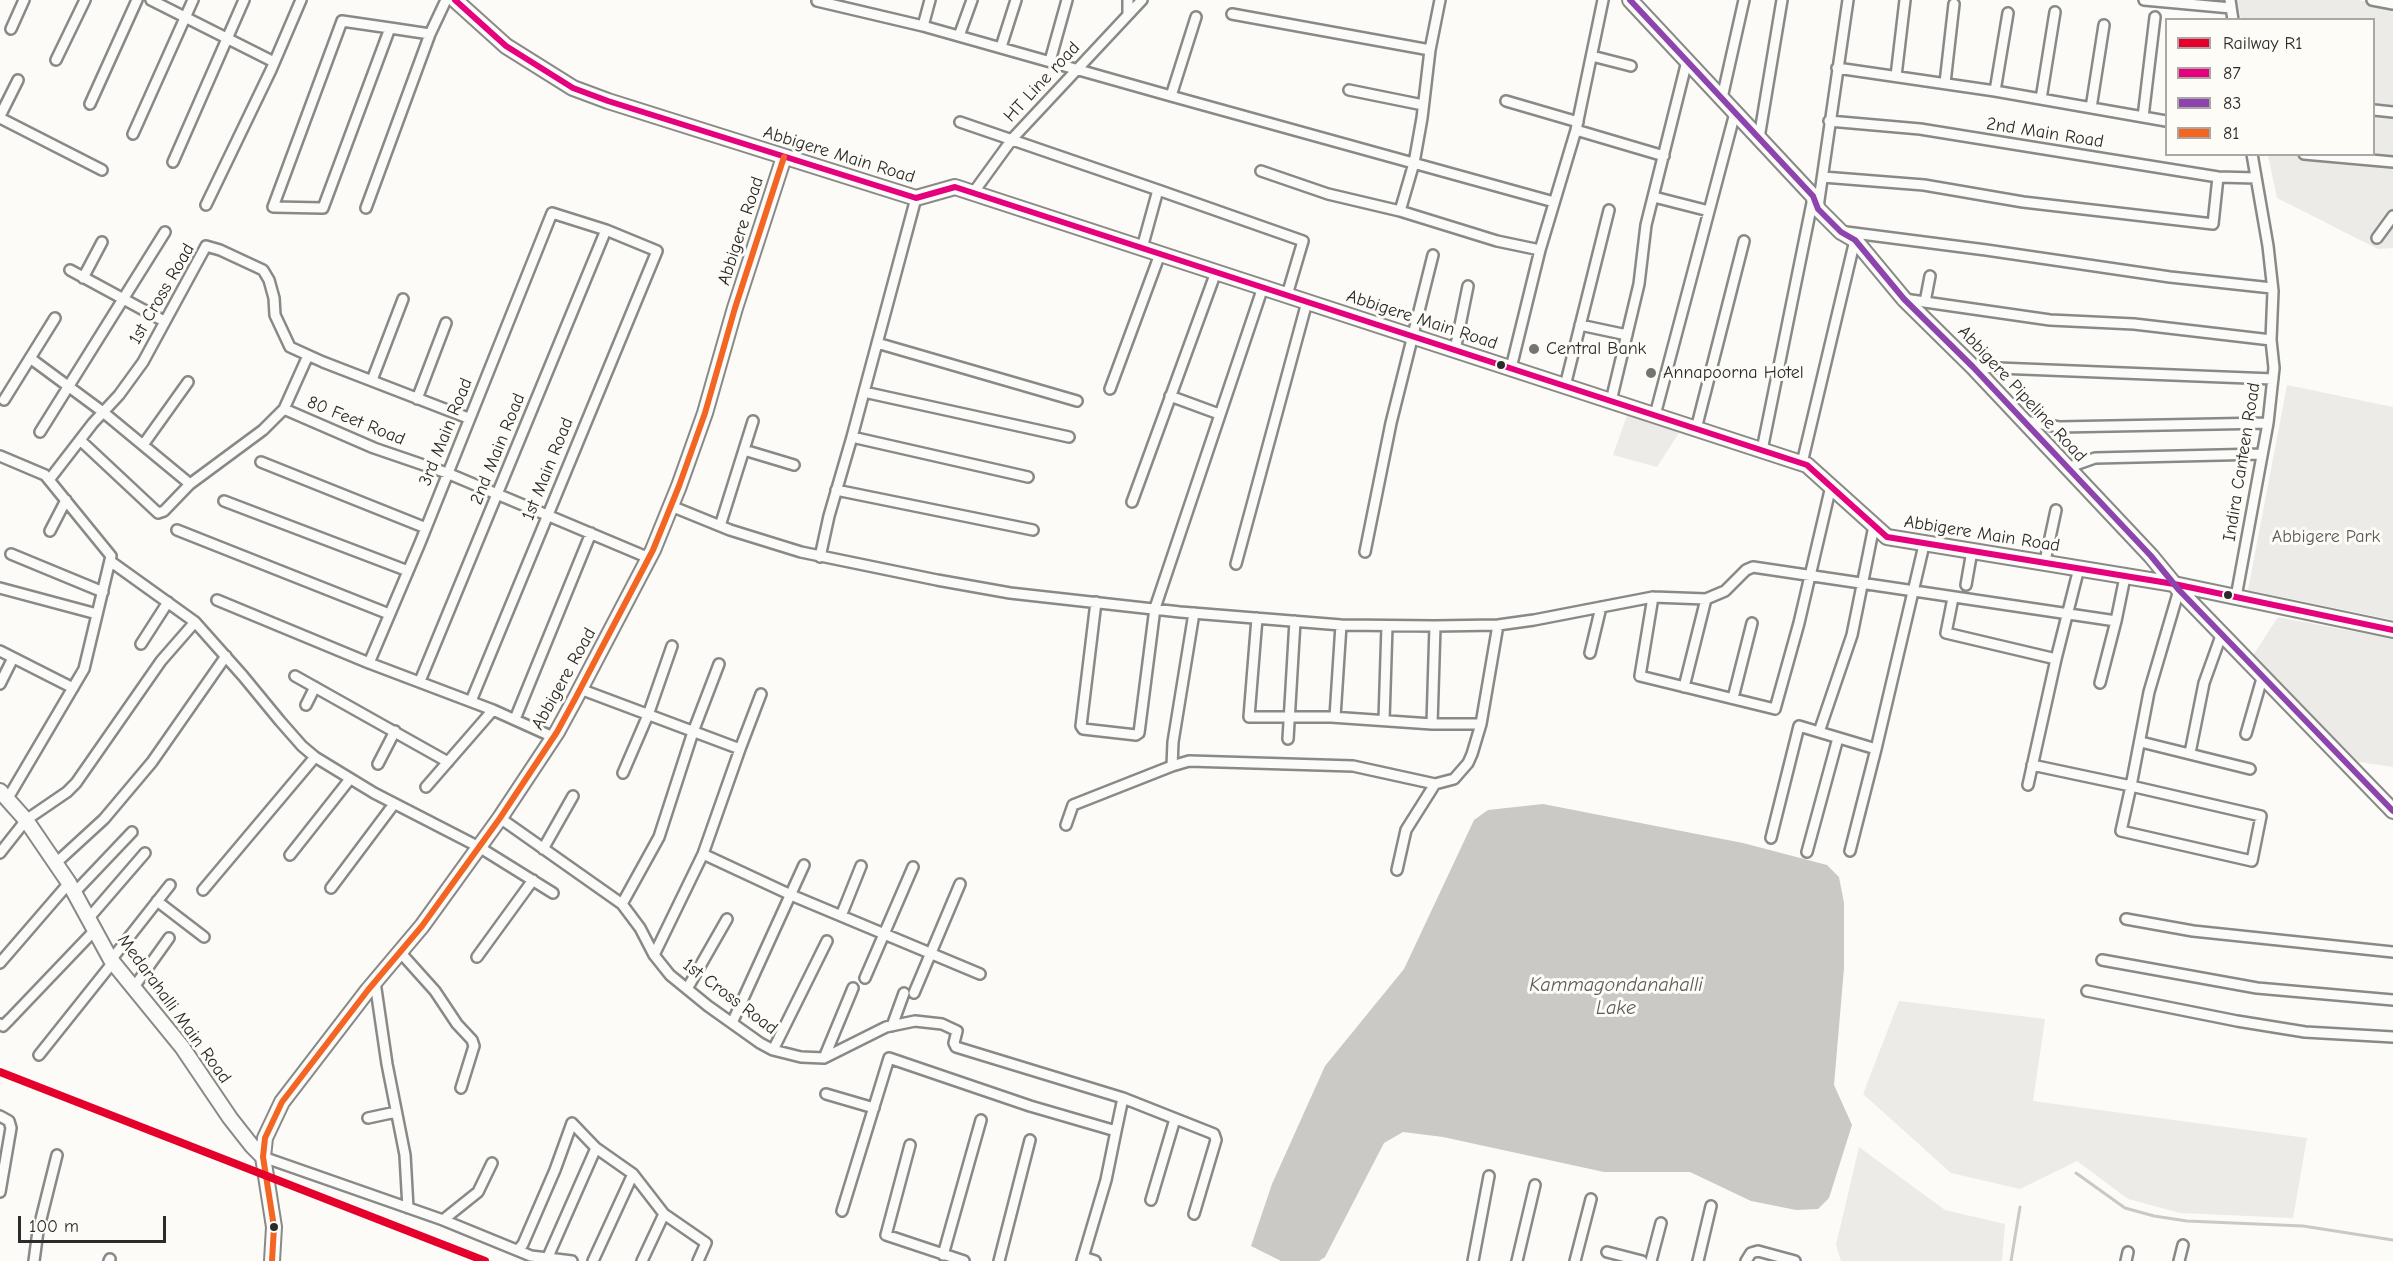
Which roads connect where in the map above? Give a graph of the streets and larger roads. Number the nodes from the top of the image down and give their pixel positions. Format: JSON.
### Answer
{"nodes":[{"id":1,"x":24,"y":0,"type":"edge"},
{"id":2,"x":85,"y":0,"type":"edge"},
{"id":3,"x":137,"y":0,"type":"edge"},
{"id":4,"x":151,"y":0,"type":"edge"},
{"id":5,"x":193,"y":0,"type":"edge"},
{"id":6,"x":244,"y":0,"type":"edge"},
{"id":7,"x":301,"y":0,"type":"edge"},
{"id":8,"x":446,"y":0,"type":"edge"},
{"id":9,"x":455,"y":0,"type":"edge"},
{"id":10,"x":930,"y":0,"type":"edge"},
{"id":11,"x":972,"y":0,"type":"edge"},
{"id":12,"x":1016,"y":0,"type":"edge"},
{"id":13,"x":1067,"y":0,"type":"edge"},
{"id":14,"x":1128,"y":0,"type":"edge"},
{"id":15,"x":1142,"y":0,"type":"edge"},
{"id":16,"x":1440,"y":0,"type":"edge"},
{"id":17,"x":1603,"y":0,"type":"edge"},
{"id":18,"x":1630,"y":0,"type":"edge"},
{"id":19,"x":1744,"y":0,"type":"edge"},
{"id":20,"x":1782,"y":0,"type":"edge"},
{"id":21,"x":1848,"y":0,"type":"edge"},
{"id":22,"x":1905,"y":0,"type":"edge"},
{"id":23,"x":2144,"y":0,"type":"edge"},
{"id":24,"x":2372,"y":0,"type":"edge"},
{"id":25,"x":817,"y":1,"type":"edge"},
{"id":26,"x":1954,"y":4,"type":"dead end"},
{"id":27,"x":2230,"y":4,"type":"edge"},
{"id":28,"x":2393,"y":4,"type":"edge"},
{"id":29,"x":2055,"y":12,"type":"dead end"},
{"id":30,"x":2008,"y":13,"type":"dead end"},
{"id":31,"x":1232,"y":14,"type":"dead end"},
{"id":32,"x":1128,"y":15,"type":"junction"},
{"id":33,"x":185,"y":17,"type":"junction"},
{"id":34,"x":1196,"y":17,"type":"dead end"},
{"id":35,"x":2156,"y":17,"type":"dead end"},
{"id":36,"x":2104,"y":25,"type":"dead end"},
{"id":37,"x":923,"y":26,"type":"junction"},
{"id":38,"x":390,"y":28,"type":"junction"},
{"id":39,"x":11,"y":29,"type":"dead end"},
{"id":40,"x":430,"y":34,"type":"junction"},
{"id":41,"x":959,"y":36,"type":"junction"},
{"id":42,"x":228,"y":39,"type":"junction"},
{"id":43,"x":1001,"y":47,"type":"junction"},
{"id":44,"x":1430,"y":50,"type":"junction"},
{"id":45,"x":1592,"y":56,"type":"junction"},
{"id":46,"x":56,"y":60,"type":"dead end"},
{"id":47,"x":1050,"y":61,"type":"junction"},
{"id":48,"x":1687,"y":61,"type":"junction"},
{"id":49,"x":274,"y":62,"type":"junction"},
{"id":50,"x":1631,"y":66,"type":"dead end"},
{"id":51,"x":1077,"y":68,"type":"junction"},
{"id":52,"x":1837,"y":68,"type":"junction"},
{"id":53,"x":1896,"y":76,"type":"junction"},
{"id":54,"x":18,"y":80,"type":"dead end"},
{"id":55,"x":1945,"y":83,"type":"junction"},
{"id":56,"x":1349,"y":90,"type":"dead end"},
{"id":57,"x":1995,"y":91,"type":"junction"},
{"id":58,"x":1171,"y":96,"type":"junction"},
{"id":59,"x":1722,"y":98,"type":"junction"},
{"id":60,"x":2041,"y":99,"type":"junction"},
{"id":61,"x":1506,"y":101,"type":"dead end"},
{"id":62,"x":90,"y":104,"type":"dead end"},
{"id":63,"x":1423,"y":105,"type":"junction"},
{"id":64,"x":2091,"y":108,"type":"junction"},
{"id":65,"x":2375,"y":110,"type":"edge"},
{"id":66,"x":2393,"y":112,"type":"edge"},
{"id":67,"x":1736,"y":113,"type":"junction"},
{"id":68,"x":0,"y":117,"type":"edge"},
{"id":69,"x":2143,"y":117,"type":"junction"},
{"id":70,"x":1829,"y":121,"type":"junction"},
{"id":71,"x":2165,"y":121,"type":"edge"},
{"id":72,"x":960,"y":122,"type":"dead end"},
{"id":73,"x":1577,"y":126,"type":"junction"},
{"id":74,"x":133,"y":134,"type":"dead end"},
{"id":75,"x":1013,"y":138,"type":"junction"},
{"id":76,"x":1759,"y":138,"type":"junction"},
{"id":77,"x":1664,"y":156,"type":"junction"},
{"id":78,"x":2252,"y":156,"type":"edge"},
{"id":79,"x":2326,"y":156,"type":"edge"},
{"id":80,"x":784,"y":157,"type":"junction"},
{"id":81,"x":173,"y":162,"type":"dead end"},
{"id":82,"x":2393,"y":162,"type":"edge"},
{"id":83,"x":1414,"y":163,"type":"junction"},
{"id":84,"x":102,"y":170,"type":"dead end"},
{"id":85,"x":1261,"y":171,"type":"dead end"},
{"id":86,"x":1823,"y":177,"type":"junction"},
{"id":87,"x":2218,"y":177,"type":"junction"},
{"id":88,"x":2256,"y":178,"type":"junction"},
{"id":89,"x":1158,"y":190,"type":"junction"},
{"id":90,"x":973,"y":193,"type":"junction"},
{"id":91,"x":1654,"y":197,"type":"junction"},
{"id":92,"x":916,"y":198,"type":"junction"},
{"id":93,"x":1554,"y":202,"type":"junction"},
{"id":94,"x":1815,"y":202,"type":"junction"},
{"id":95,"x":206,"y":205,"type":"dead end"},
{"id":96,"x":366,"y":208,"type":"dead end"},
{"id":97,"x":1609,"y":210,"type":"dead end"},
{"id":98,"x":1400,"y":211,"type":"junction"},
{"id":99,"x":1709,"y":211,"type":"junction"},
{"id":100,"x":2393,"y":216,"type":"edge"},
{"id":101,"x":606,"y":230,"type":"junction"},
{"id":102,"x":165,"y":232,"type":"dead end"},
{"id":103,"x":1841,"y":232,"type":"junction"},
{"id":104,"x":2377,"y":238,"type":"dead end"},
{"id":105,"x":1855,"y":240,"type":"junction"},
{"id":106,"x":1744,"y":241,"type":"dead end"},
{"id":107,"x":102,"y":242,"type":"dead end"},
{"id":108,"x":1142,"y":248,"type":"junction"},
{"id":109,"x":1540,"y":250,"type":"junction"},
{"id":110,"x":1160,"y":254,"type":"junction"},
{"id":111,"x":1433,"y":255,"type":"dead end"},
{"id":112,"x":70,"y":270,"type":"dead end"},
{"id":113,"x":1216,"y":272,"type":"junction"},
{"id":114,"x":1929,"y":276,"type":"dead end"},
{"id":115,"x":84,"y":278,"type":"junction"},
{"id":116,"x":1468,"y":286,"type":"dead end"},
{"id":117,"x":1263,"y":288,"type":"junction"},
{"id":118,"x":2272,"y":288,"type":"junction"},
{"id":119,"x":1287,"y":295,"type":"junction"},
{"id":120,"x":1904,"y":298,"type":"junction"},
{"id":121,"x":403,"y":299,"type":"dead end"},
{"id":122,"x":123,"y":300,"type":"junction"},
{"id":123,"x":1307,"y":302,"type":"junction"},
{"id":124,"x":1925,"y":302,"type":"junction"},
{"id":125,"x":55,"y":318,"type":"dead end"},
{"id":126,"x":164,"y":321,"type":"junction"},
{"id":127,"x":446,"y":323,"type":"dead end"},
{"id":128,"x":1580,"y":325,"type":"junction"},
{"id":129,"x":1627,"y":335,"type":"junction"},
{"id":130,"x":1412,"y":336,"type":"junction"},
{"id":131,"x":2271,"y":340,"type":"junction"},
{"id":132,"x":877,"y":343,"type":"junction"},
{"id":133,"x":1455,"y":350,"type":"junction"},
{"id":134,"x":30,"y":358,"type":"junction"},
{"id":135,"x":306,"y":360,"type":"dead end"},
{"id":136,"x":1973,"y":367,"type":"junction"},
{"id":137,"x":1511,"y":368,"type":"junction"},
{"id":138,"x":2273,"y":379,"type":"junction"},
{"id":139,"x":372,"y":380,"type":"junction"},
{"id":140,"x":188,"y":382,"type":"dead end"},
{"id":141,"x":1565,"y":386,"type":"junction"},
{"id":142,"x":69,"y":387,"type":"junction"},
{"id":143,"x":1110,"y":389,"type":"dead end"},
{"id":144,"x":864,"y":392,"type":"junction"},
{"id":145,"x":1170,"y":396,"type":"junction"},
{"id":146,"x":417,"y":399,"type":"junction"},
{"id":147,"x":4,"y":400,"type":"dead end"},
{"id":148,"x":1077,"y":401,"type":"dead end"},
{"id":149,"x":1611,"y":401,"type":"junction"},
{"id":150,"x":284,"y":409,"type":"junction"},
{"id":151,"x":103,"y":412,"type":"junction"},
{"id":152,"x":1219,"y":414,"type":"junction"},
{"id":153,"x":1655,"y":415,"type":"junction"},
{"id":154,"x":468,"y":418,"type":"junction"},
{"id":155,"x":753,"y":421,"type":"dead end"},
{"id":156,"x":2023,"y":421,"type":"junction"},
{"id":157,"x":2268,"y":423,"type":"junction"},
{"id":158,"x":1696,"y":429,"type":"junction"},
{"id":159,"x":40,"y":432,"type":"dead end"},
{"id":160,"x":852,"y":437,"type":"junction"},
{"id":161,"x":1069,"y":437,"type":"dead end"},
{"id":162,"x":80,"y":440,"type":"junction"},
{"id":163,"x":143,"y":445,"type":"junction"},
{"id":164,"x":744,"y":450,"type":"junction"},
{"id":165,"x":1762,"y":450,"type":"junction"},
{"id":166,"x":2262,"y":454,"type":"junction"},
{"id":167,"x":0,"y":456,"type":"edge"},
{"id":168,"x":261,"y":462,"type":"dead end"},
{"id":169,"x":1802,"y":463,"type":"junction"},
{"id":170,"x":794,"y":465,"type":"dead end"},
{"id":171,"x":2067,"y":468,"type":"junction"},
{"id":172,"x":447,"y":473,"type":"junction"},
{"id":173,"x":1028,"y":477,"type":"dead end"},
{"id":174,"x":49,"y":480,"type":"junction"},
{"id":175,"x":190,"y":484,"type":"junction"},
{"id":176,"x":1831,"y":486,"type":"junction"},
{"id":177,"x":836,"y":490,"type":"junction"},
{"id":178,"x":497,"y":494,"type":"junction"},
{"id":179,"x":66,"y":500,"type":"junction"},
{"id":180,"x":224,"y":501,"type":"dead end"},
{"id":181,"x":1132,"y":502,"type":"dead end"},
{"id":182,"x":671,"y":506,"type":"junction"},
{"id":183,"x":2056,"y":510,"type":"dead end"},
{"id":184,"x":547,"y":515,"type":"junction"},
{"id":185,"x":720,"y":526,"type":"junction"},
{"id":186,"x":1874,"y":526,"type":"junction"},
{"id":187,"x":426,"y":528,"type":"junction"},
{"id":188,"x":177,"y":530,"type":"dead end"},
{"id":189,"x":1033,"y":530,"type":"dead end"},
{"id":190,"x":50,"y":531,"type":"dead end"},
{"id":191,"x":591,"y":533,"type":"junction"},
{"id":192,"x":1923,"y":545,"type":"junction"},
{"id":193,"x":1972,"y":551,"type":"junction"},
{"id":194,"x":1365,"y":552,"type":"dead end"},
{"id":195,"x":11,"y":554,"type":"dead end"},
{"id":196,"x":820,"y":556,"type":"junction"},
{"id":197,"x":649,"y":558,"type":"junction"},
{"id":198,"x":110,"y":561,"type":"junction"},
{"id":199,"x":2045,"y":561,"type":"junction"},
{"id":200,"x":1236,"y":564,"type":"dead end"},
{"id":201,"x":2079,"y":568,"type":"junction"},
{"id":202,"x":408,"y":571,"type":"junction"},
{"id":203,"x":1809,"y":576,"type":"junction"},
{"id":204,"x":2125,"y":577,"type":"junction"},
{"id":205,"x":1863,"y":584,"type":"junction"},
{"id":206,"x":1966,"y":585,"type":"dead end"},
{"id":207,"x":2177,"y":587,"type":"junction"},
{"id":208,"x":0,"y":588,"type":"edge"},
{"id":209,"x":1912,"y":591,"type":"junction"},
{"id":210,"x":103,"y":592,"type":"junction"},
{"id":211,"x":1653,"y":597,"type":"junction"},
{"id":212,"x":2236,"y":597,"type":"junction"},
{"id":213,"x":1953,"y":598,"type":"junction"},
{"id":214,"x":1707,"y":599,"type":"junction"},
{"id":215,"x":217,"y":600,"type":"dead end"},
{"id":216,"x":168,"y":602,"type":"junction"},
{"id":217,"x":1096,"y":602,"type":"junction"},
{"id":218,"x":1601,"y":607,"type":"junction"},
{"id":219,"x":1155,"y":608,"type":"junction"},
{"id":220,"x":1194,"y":613,"type":"junction"},
{"id":221,"x":97,"y":614,"type":"junction"},
{"id":222,"x":389,"y":614,"type":"junction"},
{"id":223,"x":2066,"y":614,"type":"junction"},
{"id":224,"x":1257,"y":618,"type":"junction"},
{"id":225,"x":1295,"y":621,"type":"junction"},
{"id":226,"x":2116,"y":621,"type":"junction"},
{"id":227,"x":195,"y":622,"type":"junction"},
{"id":228,"x":1752,"y":622,"type":"dead end"},
{"id":229,"x":1341,"y":625,"type":"junction"},
{"id":230,"x":1498,"y":625,"type":"junction"},
{"id":231,"x":1387,"y":626,"type":"junction"},
{"id":232,"x":1435,"y":626,"type":"junction"},
{"id":233,"x":2393,"y":630,"type":"edge"},
{"id":234,"x":2222,"y":633,"type":"junction"},
{"id":235,"x":141,"y":644,"type":"dead end"},
{"id":236,"x":672,"y":646,"type":"dead end"},
{"id":237,"x":0,"y":651,"type":"edge"},
{"id":238,"x":1590,"y":653,"type":"dead end"},
{"id":239,"x":226,"y":656,"type":"junction"},
{"id":240,"x":13,"y":658,"type":"junction"},
{"id":241,"x":2056,"y":659,"type":"junction"},
{"id":242,"x":369,"y":663,"type":"junction"},
{"id":243,"x":719,"y":664,"type":"dead end"},
{"id":244,"x":2263,"y":675,"type":"junction"},
{"id":245,"x":295,"y":676,"type":"dead end"},
{"id":246,"x":420,"y":681,"type":"junction"},
{"id":247,"x":2100,"y":683,"type":"dead end"},
{"id":248,"x":0,"y":684,"type":"edge"},
{"id":249,"x":315,"y":687,"type":"junction"},
{"id":250,"x":1684,"y":687,"type":"junction"},
{"id":251,"x":73,"y":688,"type":"junction"},
{"id":252,"x":580,"y":689,"type":"junction"},
{"id":253,"x":761,"y":694,"type":"dead end"},
{"id":254,"x":1732,"y":698,"type":"junction"},
{"id":255,"x":471,"y":701,"type":"junction"},
{"id":256,"x":306,"y":705,"type":"dead end"},
{"id":257,"x":493,"y":710,"type":"junction"},
{"id":258,"x":648,"y":715,"type":"junction"},
{"id":259,"x":1289,"y":717,"type":"junction"},
{"id":260,"x":1335,"y":717,"type":"junction"},
{"id":261,"x":515,"y":719,"type":"junction"},
{"id":262,"x":1384,"y":720,"type":"junction"},
{"id":263,"x":1480,"y":723,"type":"junction"},
{"id":264,"x":1432,"y":724,"type":"junction"},
{"id":265,"x":395,"y":731,"type":"junction"},
{"id":266,"x":693,"y":732,"type":"junction"},
{"id":267,"x":1819,"y":732,"type":"junction"},
{"id":268,"x":2246,"y":734,"type":"dead end"},
{"id":269,"x":553,"y":737,"type":"junction"},
{"id":270,"x":1838,"y":738,"type":"junction"},
{"id":271,"x":1288,"y":739,"type":"dead end"},
{"id":272,"x":2141,"y":742,"type":"junction"},
{"id":273,"x":740,"y":749,"type":"junction"},
{"id":274,"x":1876,"y":749,"type":"junction"},
{"id":275,"x":2190,"y":753,"type":"junction"},
{"id":276,"x":315,"y":757,"type":"junction"},
{"id":277,"x":448,"y":762,"type":"junction"},
{"id":278,"x":378,"y":764,"type":"dead end"},
{"id":279,"x":2032,"y":765,"type":"junction"},
{"id":280,"x":1172,"y":766,"type":"junction"},
{"id":281,"x":2250,"y":769,"type":"dead end"},
{"id":282,"x":623,"y":773,"type":"dead end"},
{"id":283,"x":350,"y":779,"type":"junction"},
{"id":284,"x":1435,"y":784,"type":"junction"},
{"id":285,"x":2028,"y":784,"type":"dead end"},
{"id":286,"x":2131,"y":786,"type":"junction"},
{"id":287,"x":426,"y":787,"type":"dead end"},
{"id":288,"x":4,"y":795,"type":"edge"},
{"id":289,"x":573,"y":796,"type":"dead end"},
{"id":290,"x":394,"y":804,"type":"junction"},
{"id":291,"x":2393,"y":811,"type":"edge"},
{"id":292,"x":500,"y":818,"type":"junction"},
{"id":293,"x":26,"y":820,"type":"junction"},
{"id":294,"x":1066,"y":825,"type":"dead end"},
{"id":295,"x":132,"y":832,"type":"dead end"},
{"id":296,"x":1771,"y":838,"type":"dead end"},
{"id":297,"x":479,"y":847,"type":"junction"},
{"id":298,"x":543,"y":849,"type":"junction"},
{"id":299,"x":1850,"y":850,"type":"dead end"},
{"id":300,"x":1807,"y":852,"type":"dead end"},
{"id":301,"x":145,"y":853,"type":"dead end"},
{"id":302,"x":0,"y":854,"type":"edge"},
{"id":303,"x":703,"y":854,"type":"junction"},
{"id":304,"x":290,"y":855,"type":"dead end"},
{"id":305,"x":56,"y":863,"type":"junction"},
{"id":306,"x":804,"y":865,"type":"dead end"},
{"id":307,"x":861,"y":866,"type":"dead end"},
{"id":308,"x":913,"y":867,"type":"dead end"},
{"id":309,"x":1397,"y":870,"type":"dead end"},
{"id":310,"x":533,"y":880,"type":"junction"},
{"id":311,"x":960,"y":884,"type":"dead end"},
{"id":312,"x":170,"y":885,"type":"dead end"},
{"id":313,"x":72,"y":887,"type":"junction"},
{"id":314,"x":331,"y":888,"type":"dead end"},
{"id":315,"x":202,"y":890,"type":"dead end"},
{"id":316,"x":553,"y":893,"type":"dead end"},
{"id":317,"x":791,"y":895,"type":"junction"},
{"id":318,"x":157,"y":901,"type":"junction"},
{"id":319,"x":622,"y":904,"type":"junction"},
{"id":320,"x":841,"y":916,"type":"junction"},
{"id":321,"x":727,"y":919,"type":"dead end"},
{"id":322,"x":2126,"y":919,"type":"dead end"},
{"id":323,"x":91,"y":925,"type":"junction"},
{"id":324,"x":884,"y":934,"type":"junction"},
{"id":325,"x":204,"y":936,"type":"dead end"},
{"id":326,"x":169,"y":939,"type":"dead end"},
{"id":327,"x":827,"y":941,"type":"dead end"},
{"id":328,"x":400,"y":952,"type":"junction"},
{"id":329,"x":2393,"y":952,"type":"edge"},
{"id":330,"x":931,"y":953,"type":"junction"},
{"id":331,"x":654,"y":955,"type":"junction"},
{"id":332,"x":477,"y":957,"type":"dead end"},
{"id":333,"x":112,"y":960,"type":"junction"},
{"id":334,"x":2102,"y":960,"type":"dead end"},
{"id":335,"x":0,"y":963,"type":"edge"},
{"id":336,"x":980,"y":974,"type":"dead end"},
{"id":337,"x":865,"y":978,"type":"dead end"},
{"id":338,"x":375,"y":982,"type":"junction"},
{"id":339,"x":134,"y":987,"type":"junction"},
{"id":340,"x":853,"y":988,"type":"dead end"},
{"id":341,"x":687,"y":989,"type":"junction"},
{"id":342,"x":2087,"y":991,"type":"dead end"},
{"id":343,"x":2393,"y":1000,"type":"edge"},
{"id":344,"x":732,"y":1023,"type":"junction"},
{"id":345,"x":0,"y":1024,"type":"edge"},
{"id":346,"x":892,"y":1026,"type":"junction"},
{"id":347,"x":2393,"y":1037,"type":"edge"},
{"id":348,"x":773,"y":1050,"type":"junction"},
{"id":349,"x":39,"y":1055,"type":"dead end"},
{"id":350,"x":824,"y":1058,"type":"junction"},
{"id":351,"x":461,"y":1088,"type":"dead end"},
{"id":352,"x":825,"y":1094,"type":"dead end"},
{"id":353,"x":1123,"y":1098,"type":"junction"},
{"id":354,"x":874,"y":1108,"type":"junction"},
{"id":355,"x":396,"y":1112,"type":"junction"},
{"id":356,"x":0,"y":1116,"type":"edge"},
{"id":357,"x":368,"y":1118,"type":"dead end"},
{"id":358,"x":1175,"y":1119,"type":"junction"},
{"id":359,"x":981,"y":1120,"type":"dead end"},
{"id":360,"x":1116,"y":1131,"type":"junction"},
{"id":361,"x":1030,"y":1140,"type":"dead end"},
{"id":362,"x":910,"y":1145,"type":"dead end"},
{"id":363,"x":596,"y":1148,"type":"junction"},
{"id":364,"x":57,"y":1155,"type":"dead end"},
{"id":365,"x":263,"y":1157,"type":"junction"},
{"id":366,"x":492,"y":1163,"type":"dead end"},
{"id":367,"x":633,"y":1174,"type":"junction"},
{"id":368,"x":1490,"y":1176,"type":"dead end"},
{"id":369,"x":1535,"y":1185,"type":"dead end"},
{"id":370,"x":0,"y":1192,"type":"edge"},
{"id":371,"x":1591,"y":1199,"type":"dead end"},
{"id":372,"x":1151,"y":1200,"type":"dead end"},
{"id":373,"x":1712,"y":1206,"type":"dead end"},
{"id":374,"x":408,"y":1208,"type":"junction"},
{"id":375,"x":842,"y":1211,"type":"dead end"},
{"id":376,"x":664,"y":1214,"type":"junction"},
{"id":377,"x":1194,"y":1214,"type":"dead end"},
{"id":378,"x":442,"y":1220,"type":"junction"},
{"id":379,"x":1661,"y":1223,"type":"dead end"},
{"id":380,"x":2183,"y":1245,"type":"dead end"},
{"id":381,"x":518,"y":1250,"type":"junction"},
{"id":382,"x":1607,"y":1252,"type":"dead end"},
{"id":383,"x":943,"y":1255,"type":"junction"},
{"id":384,"x":547,"y":1259,"type":"junction"},
{"id":385,"x":1083,"y":1259,"type":"edge"},
{"id":386,"x":34,"y":1261,"type":"edge"},
{"id":387,"x":272,"y":1261,"type":"edge"},
{"id":388,"x":572,"y":1261,"type":"edge"},
{"id":389,"x":593,"y":1261,"type":"edge"},
{"id":390,"x":642,"y":1261,"type":"edge"},
{"id":391,"x":698,"y":1261,"type":"edge"},
{"id":392,"x":964,"y":1261,"type":"edge"},
{"id":393,"x":999,"y":1261,"type":"edge"},
{"id":394,"x":1095,"y":1261,"type":"edge"},
{"id":395,"x":1473,"y":1261,"type":"edge"},
{"id":396,"x":1517,"y":1261,"type":"edge"},
{"id":397,"x":1575,"y":1261,"type":"edge"},
{"id":398,"x":1642,"y":1261,"type":"edge"},
{"id":399,"x":1651,"y":1261,"type":"edge"},
{"id":400,"x":1698,"y":1261,"type":"edge"},
{"id":401,"x":1746,"y":1261,"type":"edge"},
{"id":402,"x":1795,"y":1261,"type":"edge"},
{"id":403,"x":2179,"y":1261,"type":"edge"}],
"edges":[{"from":1,"to":39,"type":"street"},
{"from":2,"to":46,"type":"street"},
{"from":3,"to":62,"type":"street"},
{"from":4,"to":33,"type":"street"},
{"from":5,"to":33,"type":"street"},
{"from":6,"to":42,"type":"street"},
{"from":7,"to":49,"type":"street"},
{"from":8,"to":40,"type":"street"},
{"from":9,"to":80,"type":"street","name":"Abbigere Main Road"},
{"from":10,"to":37,"type":"street"},
{"from":11,"to":41,"type":"street"},
{"from":12,"to":43,"type":"street"},
{"from":13,"to":47,"type":"street"},
{"from":14,"to":32,"type":"street"},
{"from":15,"to":32,"type":"street","name":"HT Line road"},
{"from":16,"to":44,"type":"street"},
{"from":17,"to":45,"type":"street"},
{"from":18,"to":48,"type":"street","name":"Abbigere Pipeline Road"},
{"from":19,"to":59,"type":"street"},
{"from":20,"to":76,"type":"street"},
{"from":21,"to":52,"type":"street"},
{"from":22,"to":53,"type":"street"},
{"from":23,"to":27,"type":"street"},
{"from":24,"to":28,"type":"street"},
{"from":25,"to":37,"type":"street"},
{"from":26,"to":55,"type":"street"},
{"from":29,"to":60,"type":"street"},
{"from":30,"to":57,"type":"street"},
{"from":31,"to":44,"type":"street"},
{"from":32,"to":51,"type":"street","name":"HT Line road"},
{"from":33,"to":42,"type":"street"},
{"from":33,"to":74,"type":"street"},
{"from":34,"to":58,"type":"street"},
{"from":35,"to":69,"type":"street"},
{"from":36,"to":64,"type":"street"},
{"from":37,"to":41,"type":"street"},
{"from":38,"to":38,"type":"street"},
{"from":38,"to":40,"type":"street"},
{"from":40,"to":96,"type":"street"},
{"from":41,"to":43,"type":"street"},
{"from":42,"to":49,"type":"street"},
{"from":42,"to":81,"type":"street"},
{"from":43,"to":47,"type":"street"},
{"from":44,"to":63,"type":"street"},
{"from":45,"to":50,"type":"street"},
{"from":45,"to":73,"type":"street"},
{"from":47,"to":51,"type":"street"},
{"from":48,"to":59,"type":"street","name":"Abbigere Pipeline Road"},
{"from":48,"to":77,"type":"street"},
{"from":49,"to":95,"type":"street"},
{"from":51,"to":58,"type":"street"},
{"from":51,"to":75,"type":"street","name":"HT Line road"},
{"from":52,"to":53,"type":"street"},
{"from":52,"to":70,"type":"street"},
{"from":53,"to":55,"type":"street"},
{"from":54,"to":68,"type":"street"},
{"from":55,"to":57,"type":"street"},
{"from":56,"to":63,"type":"street"},
{"from":57,"to":60,"type":"street"},
{"from":58,"to":83,"type":"street"},
{"from":59,"to":67,"type":"street","name":"Abbigere Pipeline Road"},
{"from":60,"to":64,"type":"street"},
{"from":61,"to":73,"type":"street"},
{"from":63,"to":83,"type":"street"},
{"from":64,"to":69,"type":"street"},
{"from":65,"to":66,"type":"street"},
{"from":67,"to":76,"type":"street","name":"Abbigere Pipeline Road"},
{"from":67,"to":99,"type":"street"},
{"from":68,"to":84,"type":"street"},
{"from":69,"to":71,"type":"street"},
{"from":70,"to":86,"type":"street"},
{"from":70,"to":87,"type":"street","name":"2nd Main Road"},
{"from":72,"to":75,"type":"street"},
{"from":73,"to":77,"type":"street"},
{"from":73,"to":93,"type":"street"},
{"from":75,"to":89,"type":"street"},
{"from":75,"to":90,"type":"street","name":"HT Line road"},
{"from":76,"to":94,"type":"street","name":"Abbigere Pipeline Road"},
{"from":77,"to":91,"type":"street"},
{"from":78,"to":88,"type":"street","name":"Indira Canteen Road"},
{"from":79,"to":82,"type":"street"},
{"from":80,"to":92,"type":"street","name":"Abbigere Main Road"},
{"from":80,"to":182,"type":"street","name":"Abbigere Road"},
{"from":83,"to":93,"type":"street"},
{"from":83,"to":98,"type":"street"},
{"from":85,"to":98,"type":"street"},
{"from":86,"to":87,"type":"street"},
{"from":86,"to":94,"type":"street"},
{"from":87,"to":88,"type":"street","name":"2nd Main Road"},
{"from":88,"to":118,"type":"street","name":"Indira Canteen Road"},
{"from":89,"to":108,"type":"street"},
{"from":89,"to":119,"type":"street"},
{"from":90,"to":92,"type":"street","name":"Abbigere Main Road"},
{"from":90,"to":108,"type":"street","name":"Abbigere Main Road"},
{"from":91,"to":99,"type":"street"},
{"from":91,"to":129,"type":"street"},
{"from":92,"to":132,"type":"street"},
{"from":93,"to":109,"type":"street"},
{"from":94,"to":103,"type":"street","name":"Abbigere Pipeline Road"},
{"from":94,"to":165,"type":"street"},
{"from":97,"to":128,"type":"street"},
{"from":98,"to":109,"type":"street"},
{"from":99,"to":153,"type":"street"},
{"from":100,"to":104,"type":"street"},
{"from":101,"to":154,"type":"street","name":"3rd Main Road"},
{"from":101,"to":178,"type":"street","name":"2nd Main Road"},
{"from":101,"to":184,"type":"street","name":"1st Main Road"},
{"from":102,"to":122,"type":"street"},
{"from":103,"to":105,"type":"street","name":"Abbigere Pipeline Road"},
{"from":103,"to":118,"type":"street"},
{"from":105,"to":120,"type":"street","name":"Abbigere Pipeline Road"},
{"from":105,"to":169,"type":"street"},
{"from":106,"to":158,"type":"street"},
{"from":107,"to":115,"type":"street"},
{"from":108,"to":110,"type":"street","name":"Abbigere Main Road"},
{"from":109,"to":137,"type":"street"},
{"from":110,"to":113,"type":"street","name":"Abbigere Main Road"},
{"from":110,"to":143,"type":"street"},
{"from":111,"to":130,"type":"street"},
{"from":112,"to":115,"type":"street"},
{"from":113,"to":117,"type":"street","name":"Abbigere Main Road"},
{"from":113,"to":145,"type":"street"},
{"from":114,"to":124,"type":"street"},
{"from":115,"to":122,"type":"street"},
{"from":116,"to":133,"type":"street"},
{"from":117,"to":119,"type":"street","name":"Abbigere Main Road"},
{"from":117,"to":152,"type":"street"},
{"from":118,"to":131,"type":"street","name":"Indira Canteen Road"},
{"from":119,"to":123,"type":"street","name":"Abbigere Main Road"},
{"from":120,"to":124,"type":"street"},
{"from":120,"to":136,"type":"street","name":"Abbigere Pipeline Road"},
{"from":121,"to":139,"type":"street"},
{"from":122,"to":126,"type":"street"},
{"from":122,"to":142,"type":"street"},
{"from":123,"to":130,"type":"street","name":"Abbigere Main Road"},
{"from":123,"to":200,"type":"street"},
{"from":124,"to":131,"type":"street"},
{"from":125,"to":134,"type":"street"},
{"from":126,"to":139,"type":"street","name":"1st Cross Road"},
{"from":126,"to":151,"type":"street","name":"1st Cross Road"},
{"from":127,"to":146,"type":"street"},
{"from":128,"to":129,"type":"street"},
{"from":128,"to":141,"type":"street"},
{"from":129,"to":149,"type":"street"},
{"from":130,"to":133,"type":"street","name":"Abbigere Main Road"},
{"from":130,"to":194,"type":"street"},
{"from":131,"to":138,"type":"street","name":"Indira Canteen Road"},
{"from":132,"to":144,"type":"street"},
{"from":132,"to":148,"type":"street"},
{"from":133,"to":137,"type":"street","name":"Abbigere Main Road"},
{"from":134,"to":142,"type":"street"},
{"from":134,"to":147,"type":"street"},
{"from":135,"to":150,"type":"street"},
{"from":136,"to":138,"type":"street"},
{"from":136,"to":156,"type":"street","name":"Abbigere Pipeline Road"},
{"from":137,"to":141,"type":"street","name":"Abbigere Main Road"},
{"from":138,"to":157,"type":"street","name":"Indira Canteen Road"},
{"from":139,"to":146,"type":"street","name":"1st Cross Road"},
{"from":140,"to":163,"type":"street"},
{"from":141,"to":149,"type":"street","name":"Abbigere Main Road"},
{"from":142,"to":151,"type":"street"},
{"from":142,"to":159,"type":"street"},
{"from":144,"to":160,"type":"street"},
{"from":144,"to":161,"type":"street"},
{"from":145,"to":152,"type":"street"},
{"from":145,"to":181,"type":"street"},
{"from":146,"to":154,"type":"street","name":"1st Cross Road"},
{"from":149,"to":153,"type":"street","name":"Abbigere Main Road"},
{"from":150,"to":172,"type":"street","name":"80 Feet Road"},
{"from":150,"to":175,"type":"street"},
{"from":151,"to":162,"type":"street","name":"1st Cross Road"},
{"from":151,"to":163,"type":"street"},
{"from":152,"to":219,"type":"street"},
{"from":153,"to":158,"type":"street","name":"Abbigere Main Road"},
{"from":154,"to":172,"type":"street","name":"3rd Main Road"},
{"from":155,"to":164,"type":"street"},
{"from":156,"to":157,"type":"street"},
{"from":156,"to":171,"type":"street","name":"Abbigere Pipeline Road"},
{"from":157,"to":166,"type":"street","name":"Indira Canteen Road"},
{"from":158,"to":165,"type":"street","name":"Abbigere Main Road"},
{"from":160,"to":173,"type":"street"},
{"from":160,"to":177,"type":"street"},
{"from":162,"to":174,"type":"street","name":"1st Cross Road"},
{"from":162,"to":175,"type":"street"},
{"from":163,"to":175,"type":"street"},
{"from":164,"to":170,"type":"street"},
{"from":164,"to":185,"type":"street"},
{"from":165,"to":169,"type":"street","name":"Abbigere Main Road"},
{"from":166,"to":171,"type":"street"},
{"from":166,"to":212,"type":"street","name":"Indira Canteen Road"},
{"from":167,"to":174,"type":"street"},
{"from":168,"to":187,"type":"street"},
{"from":169,"to":176,"type":"street","name":"Abbigere Main Road"},
{"from":171,"to":207,"type":"street","name":"Abbigere Pipeline Road"},
{"from":172,"to":178,"type":"street","name":"80 Feet Road"},
{"from":172,"to":187,"type":"street","name":"3rd Main Road"},
{"from":174,"to":179,"type":"street"},
{"from":176,"to":186,"type":"street","name":"Abbigere Main Road"},
{"from":176,"to":203,"type":"street"},
{"from":177,"to":189,"type":"street"},
{"from":177,"to":196,"type":"street"},
{"from":178,"to":184,"type":"street","name":"80 Feet Road"},
{"from":178,"to":246,"type":"street","name":"2nd Main Road"},
{"from":179,"to":190,"type":"street"},
{"from":179,"to":198,"type":"street"},
{"from":180,"to":202,"type":"street"},
{"from":182,"to":185,"type":"street"},
{"from":182,"to":197,"type":"street","name":"Abbigere Road"},
{"from":183,"to":199,"type":"street"},
{"from":184,"to":191,"type":"street","name":"80 Feet Road"},
{"from":184,"to":255,"type":"street","name":"1st Main Road"},
{"from":185,"to":196,"type":"street"},
{"from":186,"to":192,"type":"street","name":"Abbigere Main Road"},
{"from":186,"to":205,"type":"street"},
{"from":187,"to":202,"type":"street","name":"3rd Main Road"},
{"from":188,"to":222,"type":"street"},
{"from":191,"to":197,"type":"street","name":"80 Feet Road"},
{"from":191,"to":261,"type":"street"},
{"from":192,"to":193,"type":"street","name":"Abbigere Main Road"},
{"from":192,"to":209,"type":"street"},
{"from":193,"to":199,"type":"street","name":"Abbigere Main Road"},
{"from":193,"to":206,"type":"street"},
{"from":195,"to":210,"type":"street"},
{"from":196,"to":217,"type":"street"},
{"from":197,"to":252,"type":"street","name":"Abbigere Road"},
{"from":198,"to":210,"type":"street"},
{"from":198,"to":216,"type":"street"},
{"from":199,"to":201,"type":"street","name":"Abbigere Main Road"},
{"from":201,"to":204,"type":"street","name":"Abbigere Main Road"},
{"from":201,"to":223,"type":"street"},
{"from":202,"to":222,"type":"street","name":"3rd Main Road"},
{"from":203,"to":205,"type":"street"},
{"from":203,"to":214,"type":"street"},
{"from":203,"to":254,"type":"street"},
{"from":204,"to":207,"type":"street","name":"Abbigere Main Road"},
{"from":204,"to":226,"type":"street"},
{"from":205,"to":209,"type":"street"},
{"from":205,"to":267,"type":"street"},
{"from":207,"to":212,"type":"street","name":"Abbigere Main Road"},
{"from":207,"to":234,"type":"street","name":"Abbigere Pipeline Road"},
{"from":207,"to":272,"type":"street"},
{"from":208,"to":221,"type":"street"},
{"from":209,"to":213,"type":"street"},
{"from":209,"to":274,"type":"street"},
{"from":210,"to":221,"type":"street"},
{"from":211,"to":214,"type":"street"},
{"from":211,"to":218,"type":"street"},
{"from":211,"to":250,"type":"street"},
{"from":212,"to":233,"type":"street","name":"Abbigere Main Road"},
{"from":213,"to":223,"type":"street"},
{"from":213,"to":241,"type":"street"},
{"from":214,"to":250,"type":"street"},
{"from":215,"to":242,"type":"street"},
{"from":216,"to":227,"type":"street"},
{"from":216,"to":235,"type":"street"},
{"from":217,"to":219,"type":"street"},
{"from":217,"to":219,"type":"street"},
{"from":218,"to":230,"type":"street"},
{"from":218,"to":238,"type":"street"},
{"from":219,"to":220,"type":"street"},
{"from":220,"to":224,"type":"street"},
{"from":220,"to":280,"type":"street"},
{"from":221,"to":251,"type":"street"},
{"from":222,"to":242,"type":"street","name":"3rd Main Road"},
{"from":223,"to":226,"type":"street"},
{"from":223,"to":241,"type":"street"},
{"from":224,"to":225,"type":"street"},
{"from":224,"to":259,"type":"street"},
{"from":225,"to":229,"type":"street"},
{"from":225,"to":259,"type":"street"},
{"from":226,"to":247,"type":"street"},
{"from":227,"to":239,"type":"street"},
{"from":227,"to":293,"type":"street"},
{"from":228,"to":254,"type":"street"},
{"from":229,"to":231,"type":"street"},
{"from":229,"to":260,"type":"street"},
{"from":230,"to":232,"type":"street"},
{"from":230,"to":263,"type":"street"},
{"from":231,"to":232,"type":"street"},
{"from":231,"to":262,"type":"street"},
{"from":232,"to":264,"type":"street"},
{"from":234,"to":244,"type":"street","name":"Abbigere Pipeline Road"},
{"from":234,"to":275,"type":"street"},
{"from":236,"to":258,"type":"street"},
{"from":237,"to":240,"type":"street"},
{"from":239,"to":276,"type":"street"},
{"from":239,"to":305,"type":"street"},
{"from":240,"to":248,"type":"street"},
{"from":240,"to":251,"type":"street"},
{"from":241,"to":279,"type":"street"},
{"from":242,"to":246,"type":"street"},
{"from":243,"to":266,"type":"street"},
{"from":244,"to":268,"type":"street"},
{"from":244,"to":291,"type":"street","name":"Abbigere Pipeline Road"},
{"from":245,"to":249,"type":"street"},
{"from":246,"to":255,"type":"street"},
{"from":249,"to":256,"type":"street"},
{"from":249,"to":265,"type":"street"},
{"from":250,"to":254,"type":"street"},
{"from":251,"to":288,"type":"street"},
{"from":252,"to":258,"type":"street"},
{"from":252,"to":269,"type":"street","name":"Abbigere Road"},
{"from":253,"to":273,"type":"street"},
{"from":255,"to":257,"type":"street"},
{"from":257,"to":261,"type":"street"},
{"from":257,"to":277,"type":"street"},
{"from":258,"to":266,"type":"street"},
{"from":258,"to":282,"type":"street"},
{"from":259,"to":260,"type":"street"},
{"from":259,"to":271,"type":"street"},
{"from":260,"to":262,"type":"street"},
{"from":261,"to":269,"type":"street"},
{"from":262,"to":264,"type":"street"},
{"from":263,"to":264,"type":"street"},
{"from":263,"to":284,"type":"street"},
{"from":265,"to":277,"type":"street"},
{"from":265,"to":278,"type":"street"},
{"from":266,"to":273,"type":"street"},
{"from":266,"to":319,"type":"street"},
{"from":267,"to":270,"type":"street"},
{"from":267,"to":296,"type":"street"},
{"from":269,"to":292,"type":"street","name":"Abbigere Road"},
{"from":270,"to":274,"type":"street"},
{"from":270,"to":300,"type":"street"},
{"from":272,"to":275,"type":"street"},
{"from":272,"to":286,"type":"street"},
{"from":273,"to":303,"type":"street"},
{"from":274,"to":299,"type":"street"},
{"from":275,"to":281,"type":"street"},
{"from":276,"to":283,"type":"street"},
{"from":276,"to":315,"type":"street"},
{"from":277,"to":287,"type":"street"},
{"from":279,"to":285,"type":"street"},
{"from":279,"to":286,"type":"street"},
{"from":280,"to":284,"type":"street"},
{"from":280,"to":294,"type":"street"},
{"from":283,"to":290,"type":"street"},
{"from":283,"to":304,"type":"street"},
{"from":284,"to":309,"type":"street"},
{"from":286,"to":286,"type":"street"},
{"from":288,"to":293,"type":"street","name":"Medarahalli Main Road"},
{"from":289,"to":298,"type":"street"},
{"from":290,"to":297,"type":"street"},
{"from":290,"to":314,"type":"street"},
{"from":292,"to":297,"type":"street","name":"Abbigere Road"},
{"from":292,"to":298,"type":"street","name":"1st Cross Road"},
{"from":293,"to":302,"type":"street"},
{"from":293,"to":305,"type":"street","name":"Medarahalli Main Road"},
{"from":295,"to":313,"type":"street"},
{"from":297,"to":310,"type":"street"},
{"from":297,"to":328,"type":"street","name":"Abbigere Road"},
{"from":298,"to":319,"type":"street","name":"1st Cross Road"},
{"from":301,"to":323,"type":"street"},
{"from":303,"to":317,"type":"street"},
{"from":303,"to":331,"type":"street"},
{"from":305,"to":313,"type":"street","name":"Medarahalli Main Road"},
{"from":306,"to":317,"type":"street"},
{"from":307,"to":320,"type":"street"},
{"from":308,"to":324,"type":"street"},
{"from":310,"to":316,"type":"street"},
{"from":310,"to":332,"type":"street"},
{"from":311,"to":330,"type":"street"},
{"from":312,"to":318,"type":"street"},
{"from":313,"to":323,"type":"street","name":"Medarahalli Main Road"},
{"from":313,"to":335,"type":"street"},
{"from":317,"to":320,"type":"street"},
{"from":317,"to":344,"type":"street"},
{"from":318,"to":325,"type":"street"},
{"from":318,"to":333,"type":"street"},
{"from":319,"to":331,"type":"street","name":"1st Cross Road"},
{"from":320,"to":324,"type":"street"},
{"from":321,"to":341,"type":"street"},
{"from":322,"to":329,"type":"street"},
{"from":323,"to":333,"type":"street","name":"Medarahalli Main Road"},
{"from":323,"to":345,"type":"street"},
{"from":324,"to":330,"type":"street"},
{"from":324,"to":337,"type":"street"},
{"from":326,"to":339,"type":"street"},
{"from":327,"to":348,"type":"street"},
{"from":328,"to":338,"type":"street","name":"Abbigere Road"},
{"from":328,"to":351,"type":"street"},
{"from":330,"to":336,"type":"street"},
{"from":330,"to":346,"type":"street"},
{"from":331,"to":341,"type":"street","name":"1st Cross Road"},
{"from":333,"to":339,"type":"street","name":"Medarahalli Main Road"},
{"from":333,"to":349,"type":"street"},
{"from":334,"to":343,"type":"street"},
{"from":338,"to":355,"type":"street"},
{"from":338,"to":365,"type":"street","name":"Abbigere Road"},
{"from":339,"to":365,"type":"street","name":"Medarahalli Main Road"},
{"from":340,"to":350,"type":"street"},
{"from":341,"to":344,"type":"street","name":"1st Cross Road"},
{"from":342,"to":347,"type":"street"},
{"from":344,"to":348,"type":"street","name":"1st Cross Road"},
{"from":346,"to":350,"type":"street"},
{"from":346,"to":353,"type":"street"},
{"from":348,"to":350,"type":"street","name":"1st Cross Road"},
{"from":352,"to":354,"type":"street"},
{"from":353,"to":358,"type":"street"},
{"from":353,"to":360,"type":"street"},
{"from":354,"to":360,"type":"street"},
{"from":354,"to":375,"type":"street"},
{"from":355,"to":357,"type":"street"},
{"from":355,"to":374,"type":"street"},
{"from":356,"to":370,"type":"street"},
{"from":358,"to":372,"type":"street"},
{"from":358,"to":377,"type":"street"},
{"from":359,"to":383,"type":"street"},
{"from":360,"to":385,"type":"street"},
{"from":361,"to":393,"type":"street"},
{"from":362,"to":383,"type":"street"},
{"from":363,"to":367,"type":"street"},
{"from":363,"to":381,"type":"street"},
{"from":363,"to":384,"type":"street"},
{"from":364,"to":386,"type":"street"},
{"from":365,"to":374,"type":"street"},
{"from":365,"to":387,"type":"street"},
{"from":366,"to":378,"type":"street"},
{"from":367,"to":376,"type":"street"},
{"from":367,"to":389,"type":"street"},
{"from":368,"to":395,"type":"street"},
{"from":369,"to":396,"type":"street"},
{"from":371,"to":397,"type":"street"},
{"from":373,"to":400,"type":"street"},
{"from":374,"to":378,"type":"street"},
{"from":376,"to":390,"type":"street"},
{"from":376,"to":391,"type":"street"},
{"from":378,"to":381,"type":"street"},
{"from":379,"to":399,"type":"street"},
{"from":380,"to":403,"type":"street"},
{"from":381,"to":384,"type":"street"},
{"from":382,"to":398,"type":"street"},
{"from":383,"to":392,"type":"street"},
{"from":384,"to":388,"type":"street"},
{"from":385,"to":394,"type":"street"},
{"from":401,"to":402,"type":"street"}]}
